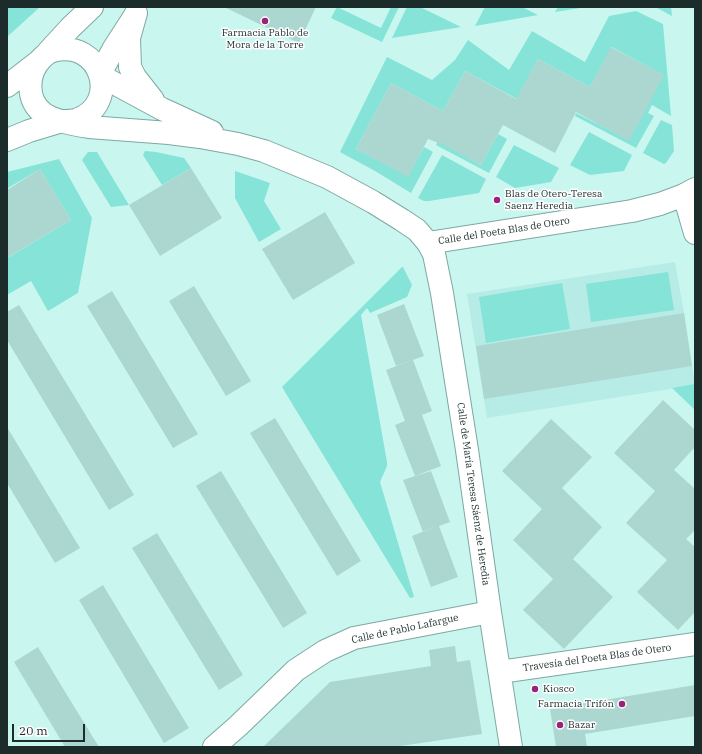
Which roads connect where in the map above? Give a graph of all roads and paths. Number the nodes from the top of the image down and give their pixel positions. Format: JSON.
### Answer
{"nodes":[{"id":1,"x":92,"y":7,"type":"edge"},
{"id":2,"x":138,"y":10,"type":"edge"},
{"id":3,"x":44,"y":57,"type":"junction"},
{"id":4,"x":100,"y":75,"type":"junction"},
{"id":5,"x":7,"y":86,"type":"edge"},
{"id":6,"x":162,"y":109,"type":"junction"},
{"id":7,"x":63,"y":121,"type":"junction"},
{"id":8,"x":7,"y":140,"type":"edge"},
{"id":9,"x":238,"y":144,"type":"junction"},
{"id":10,"x":690,"y":192,"type":"edge"},
{"id":11,"x":695,"y":233,"type":"edge"},
{"id":12,"x":428,"y":243,"type":"junction"},
{"id":13,"x":490,"y":612,"type":"junction"},
{"id":14,"x":695,"y":644,"type":"edge"},
{"id":15,"x":500,"y":672,"type":"junction"},
{"id":16,"x":214,"y":747,"type":"edge"},
{"id":17,"x":511,"y":747,"type":"edge"}],
"edges":[{"from":1,"to":3,"type":"street"},
{"from":2,"to":4,"type":"street"},
{"from":2,"to":6,"type":"street","name":"Calle del Poeta Blas de Otero"},
{"from":3,"to":4,"type":"street","name":"Calle del Poeta Blas de Otero"},
{"from":3,"to":5,"type":"street"},
{"from":3,"to":7,"type":"street","name":"Calle del Poeta Blas de Otero"},
{"from":4,"to":6,"type":"street","name":"Calle del Poeta Blas de Otero"},
{"from":4,"to":7,"type":"street"},
{"from":6,"to":9,"type":"street","name":"Calle del Poeta Blas de Otero"},
{"from":7,"to":8,"type":"street"},
{"from":7,"to":9,"type":"street","name":"Calle del Poeta Blas de Otero"},
{"from":9,"to":12,"type":"street","name":"Calle del Poeta Blas de Otero"},
{"from":10,"to":11,"type":"street"},
{"from":10,"to":12,"type":"street","name":"Calle del Poeta Blas de Otero"},
{"from":12,"to":13,"type":"street","name":"Calle de María Teresa Sáenz de Heredia"},
{"from":13,"to":15,"type":"street","name":"Calle de María Teresa Sáenz de Heredia"},
{"from":13,"to":16,"type":"street","name":"Calle de Pablo Lafargue"},
{"from":14,"to":15,"type":"street","name":"Travesía del Poeta Blas de Otero"},
{"from":15,"to":17,"type":"street","name":"Calle de María Teresa Sáenz de Heredia"}]}
